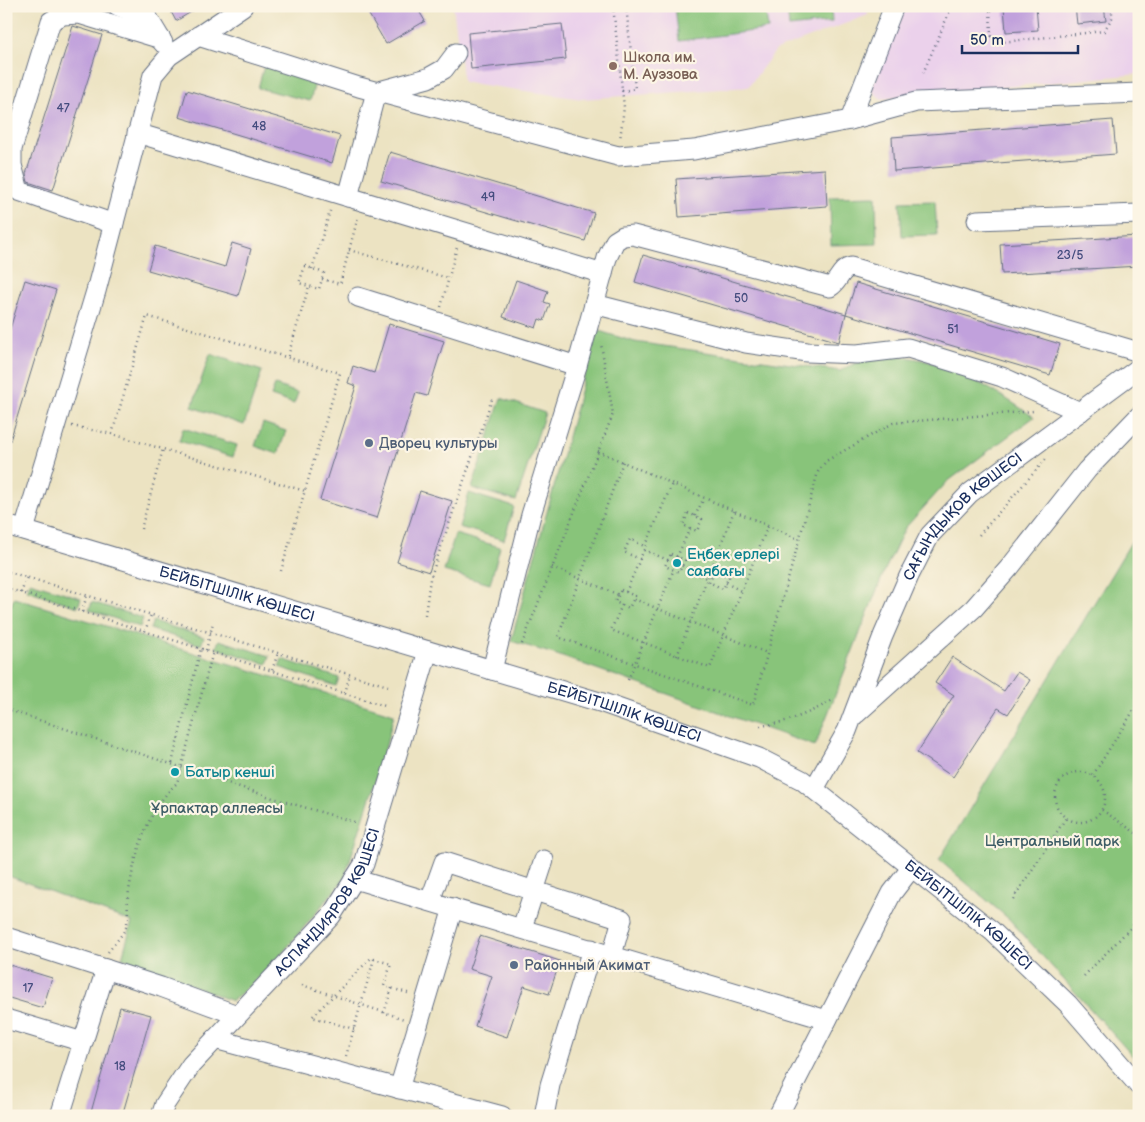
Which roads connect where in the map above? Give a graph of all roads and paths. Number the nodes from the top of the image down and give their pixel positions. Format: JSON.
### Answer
{"nodes":[{"id":1,"x":118,"y":6,"type":"edge"},
{"id":2,"x":243,"y":6,"type":"edge"},
{"id":3,"x":613,"y":6,"type":"edge"},
{"id":4,"x":626,"y":6,"type":"edge"},
{"id":5,"x":894,"y":6,"type":"edge"},
{"id":6,"x":952,"y":6,"type":"edge"},
{"id":7,"x":990,"y":6,"type":"edge"},
{"id":8,"x":1112,"y":6,"type":"edge"},
{"id":9,"x":198,"y":36,"type":"junction"},
{"id":10,"x":165,"y":48,"type":"junction"},
{"id":11,"x":456,"y":53,"type":"dead end"},
{"id":12,"x":923,"y":74,"type":"dead end"},
{"id":13,"x":622,"y":90,"type":"junction"},
{"id":14,"x":376,"y":92,"type":"junction"},
{"id":15,"x":1139,"y":93,"type":"edge"},
{"id":16,"x":850,"y":120,"type":"junction"},
{"id":17,"x":137,"y":133,"type":"junction"},
{"id":18,"x":618,"y":156,"type":"junction"},
{"id":19,"x":348,"y":197,"type":"junction"},
{"id":20,"x":1139,"y":214,"type":"edge"},
{"id":21,"x":977,"y":220,"type":"dead end"},
{"id":22,"x":114,"y":224,"type":"junction"},
{"id":23,"x":462,"y":231,"type":"junction"},
{"id":24,"x":349,"y":250,"type":"junction"},
{"id":25,"x":312,"y":269,"type":"junction"},
{"id":26,"x":602,"y":274,"type":"junction"},
{"id":27,"x":322,"y":279,"type":"junction"},
{"id":28,"x":449,"y":279,"type":"junction"},
{"id":29,"x":309,"y":286,"type":"junction"},
{"id":30,"x":358,"y":297,"type":"dead end"},
{"id":31,"x":594,"y":304,"type":"junction"},
{"id":32,"x":436,"y":322,"type":"junction"},
{"id":33,"x":600,"y":340,"type":"dead end"},
{"id":34,"x":1139,"y":352,"type":"edge"},
{"id":35,"x":288,"y":356,"type":"dead end"},
{"id":36,"x":577,"y":366,"type":"junction"},
{"id":37,"x":1139,"y":368,"type":"edge"},
{"id":38,"x":492,"y":399,"type":"dead end"},
{"id":39,"x":1043,"y":410,"type":"dead end"},
{"id":40,"x":1080,"y":412,"type":"junction"},
{"id":41,"x":1139,"y":416,"type":"edge"},
{"id":42,"x":56,"y":423,"type":"junction"},
{"id":43,"x":112,"y":434,"type":"junction"},
{"id":44,"x":163,"y":449,"type":"junction"},
{"id":45,"x":598,"y":451,"type":"junction"},
{"id":46,"x":1050,"y":455,"type":"dead end"},
{"id":47,"x":623,"y":462,"type":"junction"},
{"id":48,"x":672,"y":484,"type":"junction"},
{"id":49,"x":305,"y":491,"type":"junction"},
{"id":50,"x":704,"y":498,"type":"junction"},
{"id":51,"x":734,"y":511,"type":"junction"},
{"id":52,"x":695,"y":516,"type":"junction"},
{"id":53,"x":768,"y":526,"type":"junction"},
{"id":54,"x":15,"y":527,"type":"edge"},
{"id":55,"x":690,"y":528,"type":"junction"},
{"id":56,"x":141,"y":529,"type":"dead end"},
{"id":57,"x":979,"y":534,"type":"dead end"},
{"id":58,"x":799,"y":540,"type":"junction"},
{"id":59,"x":645,"y":548,"type":"junction"},
{"id":60,"x":678,"y":556,"type":"junction"},
{"id":61,"x":640,"y":559,"type":"junction"},
{"id":62,"x":668,"y":560,"type":"junction"},
{"id":63,"x":682,"y":566,"type":"junction"},
{"id":64,"x":552,"y":567,"type":"junction"},
{"id":65,"x":674,"y":569,"type":"junction"},
{"id":66,"x":280,"y":571,"type":"dead end"},
{"id":67,"x":10,"y":572,"type":"dead end"},
{"id":68,"x":711,"y":576,"type":"junction"},
{"id":69,"x":26,"y":577,"type":"junction"},
{"id":70,"x":580,"y":579,"type":"junction"},
{"id":71,"x":708,"y":579,"type":"junction"},
{"id":72,"x":726,"y":583,"type":"junction"},
{"id":73,"x":6,"y":588,"type":"edge"},
{"id":74,"x":741,"y":591,"type":"junction"},
{"id":75,"x":626,"y":592,"type":"junction"},
{"id":76,"x":21,"y":593,"type":"junction"},
{"id":77,"x":87,"y":595,"type":"junction"},
{"id":78,"x":618,"y":595,"type":"junction"},
{"id":79,"x":634,"y":599,"type":"junction"},
{"id":80,"x":622,"y":605,"type":"junction"},
{"id":81,"x":657,"y":610,"type":"junction"},
{"id":82,"x":82,"y":612,"type":"junction"},
{"id":83,"x":151,"y":615,"type":"junction"},
{"id":84,"x":425,"y":615,"type":"dead end"},
{"id":85,"x":690,"y":622,"type":"junction"},
{"id":86,"x":214,"y":623,"type":"dead end"},
{"id":87,"x":145,"y":631,"type":"junction"},
{"id":88,"x":211,"y":632,"type":"junction"},
{"id":89,"x":723,"y":636,"type":"junction"},
{"id":90,"x":643,"y":642,"type":"junction"},
{"id":91,"x":522,"y":644,"type":"dead end"},
{"id":92,"x":200,"y":648,"type":"junction"},
{"id":93,"x":206,"y":650,"type":"junction"},
{"id":94,"x":428,"y":651,"type":"junction"},
{"id":95,"x":212,"y":652,"type":"junction"},
{"id":96,"x":278,"y":653,"type":"junction"},
{"id":97,"x":767,"y":653,"type":"junction"},
{"id":98,"x":677,"y":656,"type":"junction"},
{"id":99,"x":635,"y":664,"type":"junction"},
{"id":100,"x":272,"y":670,"type":"junction"},
{"id":101,"x":492,"y":670,"type":"junction"},
{"id":102,"x":350,"y":674,"type":"junction"},
{"id":103,"x":628,"y":680,"type":"dead end"},
{"id":104,"x":388,"y":686,"type":"dead end"},
{"id":105,"x":345,"y":693,"type":"junction"},
{"id":106,"x":833,"y":700,"type":"dead end"},
{"id":107,"x":1139,"y":702,"type":"edge"},
{"id":108,"x":385,"y":706,"type":"dead end"},
{"id":109,"x":6,"y":709,"type":"edge"},
{"id":110,"x":853,"y":716,"type":"junction"},
{"id":111,"x":760,"y":726,"type":"dead end"},
{"id":112,"x":172,"y":764,"type":"junction"},
{"id":113,"x":182,"y":767,"type":"junction"},
{"id":114,"x":1093,"y":774,"type":"junction"},
{"id":115,"x":814,"y":789,"type":"junction"},
{"id":116,"x":1102,"y":810,"type":"junction"},
{"id":117,"x":1066,"y":818,"type":"junction"},
{"id":118,"x":358,"y":822,"type":"dead end"},
{"id":119,"x":1139,"y":835,"type":"edge"},
{"id":120,"x":544,"y":860,"type":"dead end"},
{"id":121,"x":912,"y":867,"type":"junction"},
{"id":122,"x":354,"y":879,"type":"junction"},
{"id":123,"x":534,"y":891,"type":"junction"},
{"id":124,"x":1013,"y":899,"type":"dead end"},
{"id":125,"x":430,"y":901,"type":"junction"},
{"id":126,"x":453,"y":908,"type":"junction"},
{"id":127,"x":1139,"y":919,"type":"edge"},
{"id":128,"x":522,"y":928,"type":"junction"},
{"id":129,"x":6,"y":937,"type":"edge"},
{"id":130,"x":592,"y":949,"type":"junction"},
{"id":131,"x":612,"y":955,"type":"junction"},
{"id":132,"x":374,"y":959,"type":"junction"},
{"id":133,"x":106,"y":969,"type":"junction"},
{"id":134,"x":1084,"y":976,"type":"dead end"},
{"id":135,"x":302,"y":985,"type":"dead end"},
{"id":136,"x":392,"y":988,"type":"junction"},
{"id":137,"x":334,"y":995,"type":"junction"},
{"id":138,"x":425,"y":998,"type":"junction"},
{"id":139,"x":361,"y":1005,"type":"junction"},
{"id":140,"x":384,"y":1013,"type":"junction"},
{"id":141,"x":237,"y":1015,"type":"junction"},
{"id":142,"x":6,"y":1019,"type":"edge"},
{"id":143,"x":827,"y":1020,"type":"junction"},
{"id":144,"x":417,"y":1024,"type":"junction"},
{"id":145,"x":354,"y":1029,"type":"junction"},
{"id":146,"x":215,"y":1039,"type":"junction"},
{"id":147,"x":82,"y":1042,"type":"junction"},
{"id":148,"x":346,"y":1056,"type":"dead end"},
{"id":149,"x":1139,"y":1086,"type":"edge"},
{"id":150,"x":399,"y":1089,"type":"junction"},
{"id":151,"x":60,"y":1116,"type":"edge"},
{"id":152,"x":161,"y":1116,"type":"edge"},
{"id":153,"x":502,"y":1116,"type":"edge"},
{"id":154,"x":544,"y":1116,"type":"edge"},
{"id":155,"x":778,"y":1116,"type":"edge"}],
"edges":[{"from":1,"to":10,"type":"street"},
{"from":2,"to":9,"type":"street"},
{"from":3,"to":13,"type":"path"},
{"from":4,"to":13,"type":"path"},
{"from":5,"to":16,"type":"street"},
{"from":6,"to":12,"type":"path"},
{"from":7,"to":8,"type":"path"},
{"from":9,"to":10,"type":"street"},
{"from":9,"to":14,"type":"street"},
{"from":10,"to":17,"type":"street"},
{"from":10,"to":22,"type":"street"},
{"from":11,"to":14,"type":"street"},
{"from":13,"to":18,"type":"path"},
{"from":14,"to":18,"type":"street"},
{"from":14,"to":19,"type":"street"},
{"from":15,"to":16,"type":"street"},
{"from":16,"to":18,"type":"street"},
{"from":17,"to":19,"type":"street"},
{"from":17,"to":22,"type":"street"},
{"from":19,"to":23,"type":"street"},
{"from":19,"to":24,"type":"path"},
{"from":19,"to":25,"type":"path"},
{"from":20,"to":21,"type":"street"},
{"from":22,"to":42,"type":"street"},
{"from":23,"to":26,"type":"street"},
{"from":23,"to":28,"type":"path"},
{"from":24,"to":27,"type":"path"},
{"from":24,"to":28,"type":"path"},
{"from":25,"to":27,"type":"path"},
{"from":25,"to":29,"type":"path"},
{"from":26,"to":31,"type":"street"},
{"from":26,"to":34,"type":"street"},
{"from":27,"to":29,"type":"path"},
{"from":28,"to":32,"type":"path"},
{"from":29,"to":35,"type":"path"},
{"from":30,"to":32,"type":"street"},
{"from":31,"to":36,"type":"street"},
{"from":31,"to":40,"type":"street"},
{"from":32,"to":36,"type":"street"},
{"from":33,"to":45,"type":"path"},
{"from":36,"to":101,"type":"street"},
{"from":37,"to":40,"type":"street","name":"САҒЫНДЫҚОВ КӨШЕСІ"},
{"from":38,"to":84,"type":"path"},
{"from":39,"to":58,"type":"path"},
{"from":40,"to":110,"type":"street","name":"САҒЫНДЫҚОВ КӨШЕСІ"},
{"from":41,"to":110,"type":"street","name":"САҒЫНДЫҚОВ КӨШЕСІ"},
{"from":42,"to":43,"type":"path"},
{"from":42,"to":54,"type":"street"},
{"from":43,"to":44,"type":"path"},
{"from":43,"to":49,"type":"path"},
{"from":44,"to":49,"type":"path"},
{"from":44,"to":56,"type":"path"},
{"from":45,"to":47,"type":"path"},
{"from":45,"to":64,"type":"path"},
{"from":46,"to":57,"type":"path"},
{"from":47,"to":48,"type":"path"},
{"from":47,"to":70,"type":"path"},
{"from":48,"to":50,"type":"path"},
{"from":48,"to":59,"type":"path"},
{"from":49,"to":66,"type":"path"},
{"from":50,"to":51,"type":"path"},
{"from":50,"to":52,"type":"path"},
{"from":51,"to":53,"type":"path"},
{"from":51,"to":68,"type":"path"},
{"from":52,"to":55,"type":"path"},
{"from":52,"to":55,"type":"path"},
{"from":53,"to":58,"type":"path"},
{"from":53,"to":74,"type":"path"},
{"from":54,"to":94,"type":"street","name":"БЕЙБІТШІЛІК КӨШЕСІ"},
{"from":55,"to":60,"type":"path"},
{"from":58,"to":97,"type":"path"},
{"from":59,"to":61,"type":"path"},
{"from":59,"to":61,"type":"path"},
{"from":59,"to":62,"type":"path"},
{"from":60,"to":62,"type":"path"},
{"from":60,"to":63,"type":"path"},
{"from":61,"to":75,"type":"path"},
{"from":62,"to":65,"type":"path"},
{"from":63,"to":65,"type":"path"},
{"from":63,"to":71,"type":"path"},
{"from":64,"to":70,"type":"path"},
{"from":64,"to":91,"type":"path"},
{"from":65,"to":81,"type":"path"},
{"from":67,"to":69,"type":"path"},
{"from":68,"to":71,"type":"path"},
{"from":68,"to":72,"type":"path"},
{"from":68,"to":72,"type":"path"},
{"from":69,"to":76,"type":"path"},
{"from":69,"to":77,"type":"path"},
{"from":70,"to":78,"type":"path"},
{"from":70,"to":99,"type":"path"},
{"from":71,"to":85,"type":"path"},
{"from":72,"to":74,"type":"path"},
{"from":73,"to":76,"type":"path"},
{"from":74,"to":89,"type":"path"},
{"from":75,"to":78,"type":"path"},
{"from":75,"to":79,"type":"path"},
{"from":76,"to":82,"type":"path"},
{"from":77,"to":82,"type":"path"},
{"from":77,"to":83,"type":"path"},
{"from":78,"to":80,"type":"path"},
{"from":79,"to":80,"type":"path"},
{"from":79,"to":81,"type":"path"},
{"from":80,"to":90,"type":"path"},
{"from":81,"to":85,"type":"path"},
{"from":81,"to":90,"type":"path"},
{"from":82,"to":87,"type":"path"},
{"from":83,"to":87,"type":"path"},
{"from":83,"to":88,"type":"path"},
{"from":85,"to":89,"type":"path"},
{"from":85,"to":98,"type":"path"},
{"from":86,"to":88,"type":"path"},
{"from":87,"to":92,"type":"path"},
{"from":88,"to":93,"type":"path"},
{"from":88,"to":96,"type":"path"},
{"from":89,"to":97,"type":"path"},
{"from":89,"to":98,"type":"path"},
{"from":90,"to":98,"type":"path"},
{"from":90,"to":99,"type":"path"},
{"from":92,"to":93,"type":"path"},
{"from":92,"to":112,"type":"path"},
{"from":93,"to":95,"type":"path"},
{"from":94,"to":101,"type":"street","name":"БЕЙБІТШІЛІК КӨШЕСІ"},
{"from":94,"to":122,"type":"street","name":"АСПАНДИЯРОВ КӨШЕСІ"},
{"from":95,"to":100,"type":"path"},
{"from":95,"to":113,"type":"path"},
{"from":96,"to":100,"type":"path"},
{"from":96,"to":102,"type":"path"},
{"from":97,"to":99,"type":"path"},
{"from":99,"to":103,"type":"path"},
{"from":100,"to":105,"type":"path"},
{"from":101,"to":115,"type":"street","name":"БЕЙБІТШІЛІК КӨШЕСІ"},
{"from":102,"to":104,"type":"path"},
{"from":102,"to":105,"type":"path"},
{"from":105,"to":108,"type":"path"},
{"from":106,"to":111,"type":"path"},
{"from":107,"to":114,"type":"path"},
{"from":109,"to":112,"type":"path"},
{"from":110,"to":115,"type":"street","name":"САҒЫНДЫҚОВ КӨШЕСІ"},
{"from":112,"to":113,"type":"path"},
{"from":113,"to":118,"type":"path"},
{"from":113,"to":133,"type":"path"},
{"from":114,"to":116,"type":"path"},
{"from":114,"to":117,"type":"path"},
{"from":115,"to":121,"type":"street","name":"БЕЙБІТШІЛІК КӨШЕСІ"},
{"from":116,"to":117,"type":"path"},
{"from":116,"to":119,"type":"path"},
{"from":117,"to":124,"type":"path"},
{"from":120,"to":123,"type":"street"},
{"from":121,"to":143,"type":"street"},
{"from":121,"to":149,"type":"street","name":"БЕЙБІТШІЛІК КӨШЕСІ"},
{"from":122,"to":125,"type":"street"},
{"from":122,"to":141,"type":"street","name":"АСПАНДИЯРОВ КӨШЕСІ"},
{"from":123,"to":125,"type":"street"},
{"from":123,"to":128,"type":"street"},
{"from":123,"to":131,"type":"street"},
{"from":125,"to":126,"type":"street"},
{"from":126,"to":128,"type":"street"},
{"from":126,"to":138,"type":"street"},
{"from":127,"to":134,"type":"path"},
{"from":128,"to":130,"type":"street"},
{"from":129,"to":133,"type":"street"},
{"from":130,"to":131,"type":"street"},
{"from":130,"to":154,"type":"street"},
{"from":131,"to":143,"type":"street"},
{"from":132,"to":136,"type":"path"},
{"from":132,"to":137,"type":"path"},
{"from":132,"to":139,"type":"path"},
{"from":133,"to":141,"type":"street"},
{"from":133,"to":147,"type":"street"},
{"from":135,"to":137,"type":"path"},
{"from":136,"to":138,"type":"path"},
{"from":136,"to":140,"type":"path"},
{"from":137,"to":139,"type":"path"},
{"from":137,"to":145,"type":"path"},
{"from":138,"to":144,"type":"street"},
{"from":139,"to":140,"type":"path"},
{"from":139,"to":145,"type":"path"},
{"from":140,"to":144,"type":"path"},
{"from":141,"to":146,"type":"street","name":"АСПАНДИЯРОВ КӨШЕСІ"},
{"from":142,"to":147,"type":"street"},
{"from":143,"to":155,"type":"street"},
{"from":144,"to":150,"type":"street"},
{"from":145,"to":148,"type":"path"},
{"from":146,"to":150,"type":"street"},
{"from":146,"to":152,"type":"street","name":"АСПАНДИЯРОВ КӨШЕСІ"},
{"from":147,"to":151,"type":"street"},
{"from":150,"to":153,"type":"street"}]}
